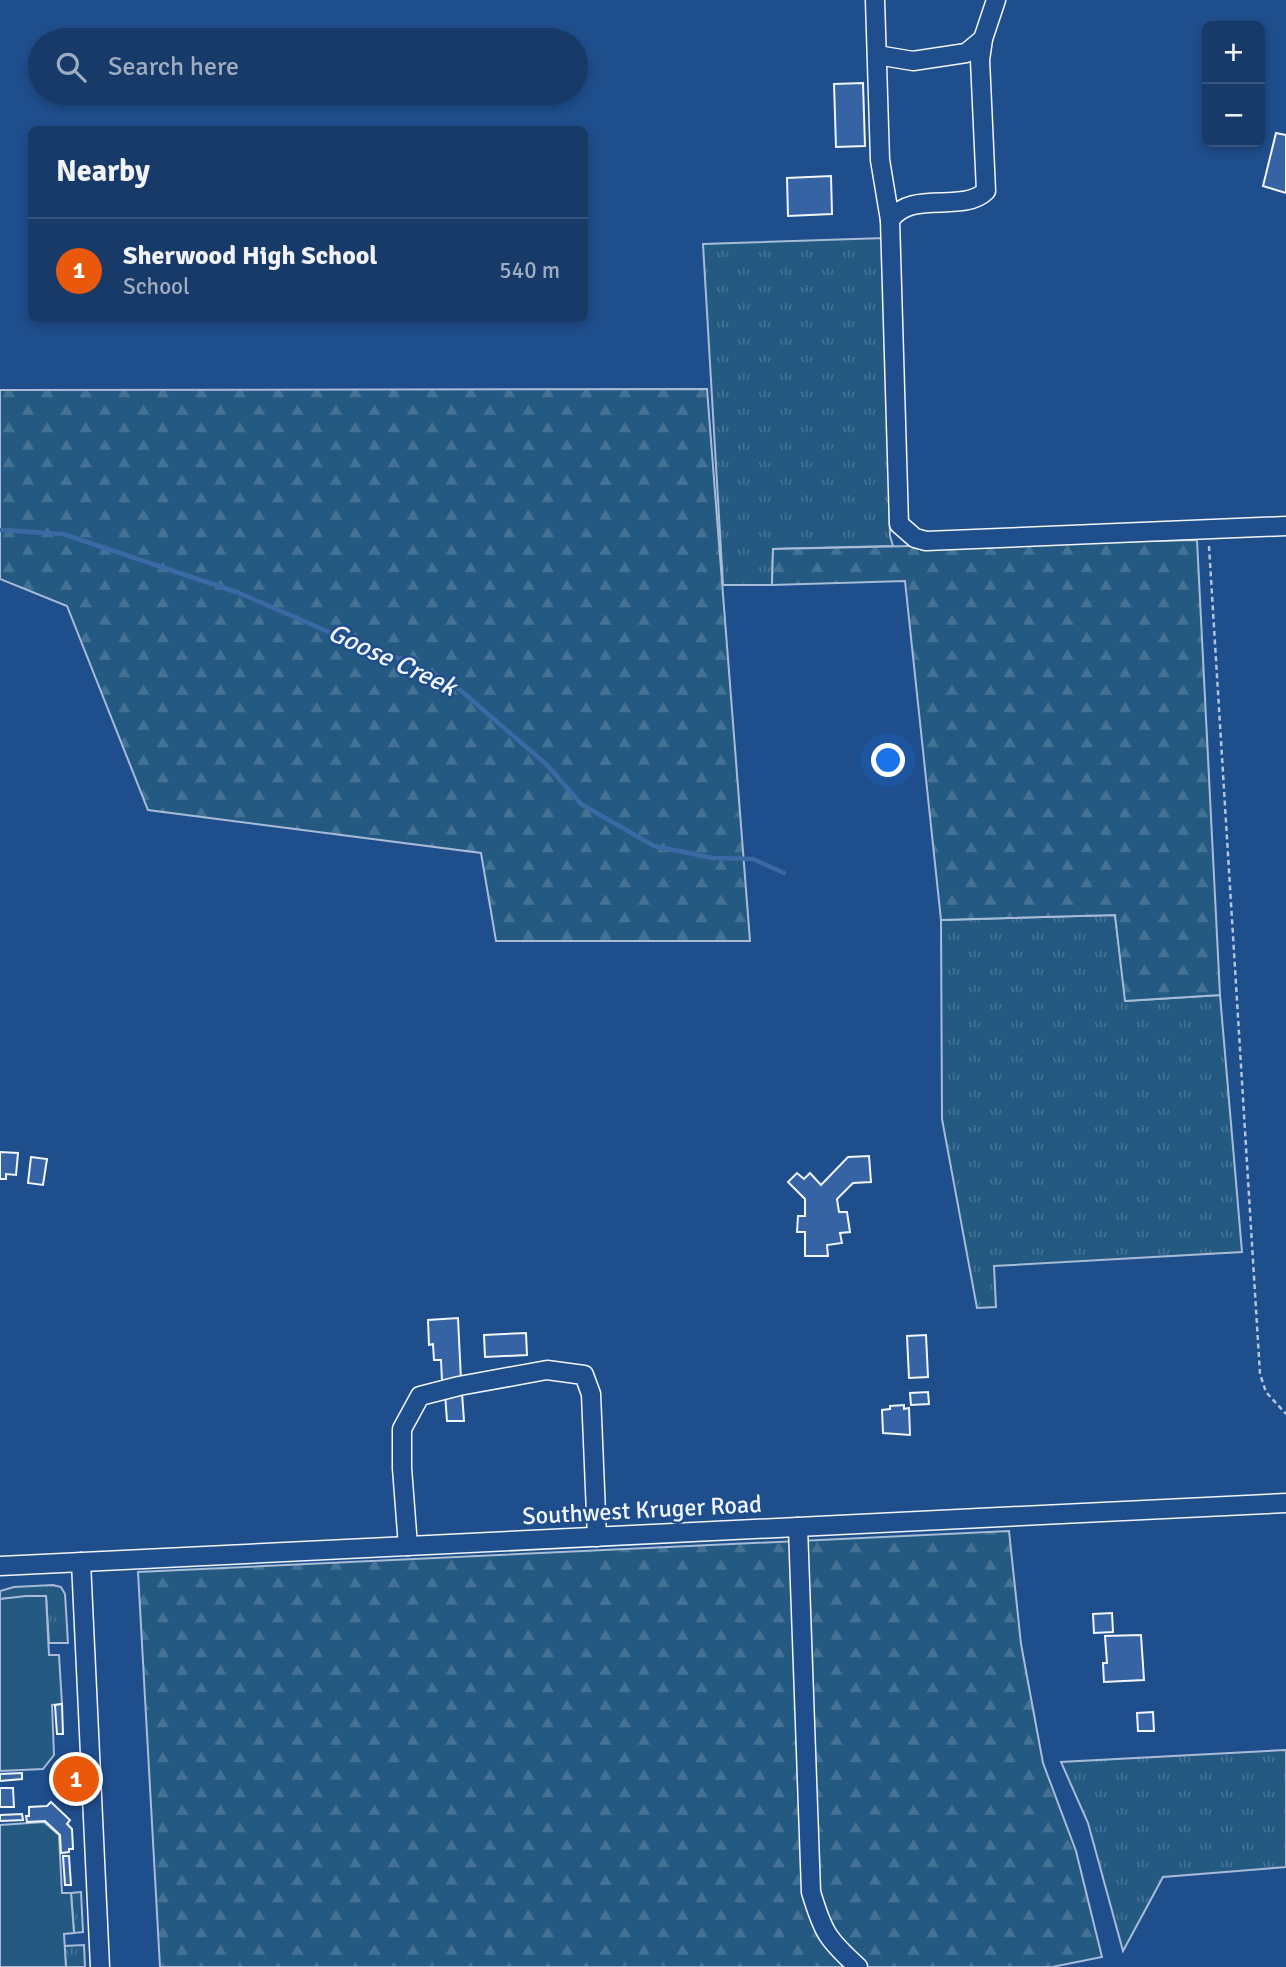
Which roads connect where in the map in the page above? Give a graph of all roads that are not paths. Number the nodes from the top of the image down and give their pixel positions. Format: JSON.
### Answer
{"nodes":[{"id":1,"x":875,"y":0,"type":"edge"},
{"id":2,"x":996,"y":0,"type":"edge"},
{"id":3,"x":983,"y":39,"type":"junction"},
{"id":4,"x":877,"y":55,"type":"junction"},
{"id":5,"x":890,"y":220,"type":"junction"},
{"id":6,"x":1286,"y":526,"type":"edge"},
{"id":7,"x":1286,"y":1503,"type":"edge"},
{"id":8,"x":798,"y":1527,"type":"junction"},
{"id":9,"x":597,"y":1537,"type":"junction"},
{"id":10,"x":408,"y":1546,"type":"junction"},
{"id":11,"x":81,"y":1562,"type":"junction"},
{"id":12,"x":0,"y":1566,"type":"edge"},
{"id":13,"x":100,"y":1967,"type":"edge"},
{"id":14,"x":858,"y":1967,"type":"edge"}],
"edges":[{"from":1,"to":4,"type":"street"},
{"from":2,"to":3,"type":"street"},
{"from":3,"to":4,"type":"street"},
{"from":3,"to":5,"type":"street"},
{"from":4,"to":5,"type":"street"},
{"from":5,"to":6,"type":"street"},
{"from":7,"to":8,"type":"street","name":"Southwest Kruger Road"},
{"from":8,"to":9,"type":"street","name":"Southwest Kruger Road"},
{"from":8,"to":14,"type":"street"},
{"from":9,"to":10,"type":"street","name":"Southwest Kruger Road"},
{"from":9,"to":10,"type":"street"},
{"from":10,"to":11,"type":"street","name":"Southwest Kruger Road"},
{"from":11,"to":12,"type":"street","name":"Southwest Kruger Road"},
{"from":11,"to":13,"type":"street"}]}
